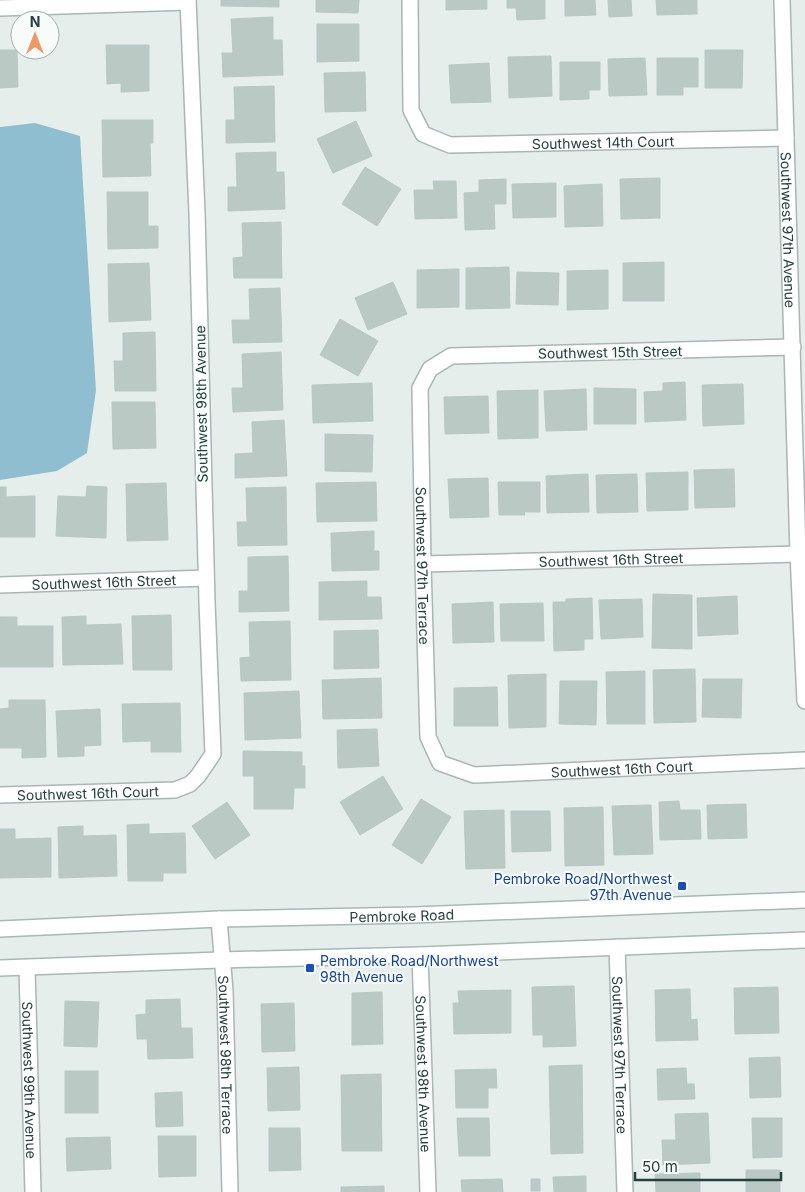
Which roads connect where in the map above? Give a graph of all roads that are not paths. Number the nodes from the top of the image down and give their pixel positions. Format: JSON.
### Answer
{"nodes":[{"id":1,"x":410,"y":0,"type":"edge"},
{"id":2,"x":782,"y":0,"type":"edge"},
{"id":3,"x":188,"y":1,"type":"edge"},
{"id":4,"x":0,"y":8,"type":"edge"},
{"id":5,"x":786,"y":138,"type":"junction"},
{"id":6,"x":793,"y":347,"type":"junction"},
{"id":7,"x":430,"y":369,"type":"joint"},
{"id":8,"x":798,"y":554,"type":"junction"},
{"id":9,"x":423,"y":564,"type":"junction"},
{"id":10,"x":206,"y":578,"type":"junction"},
{"id":11,"x":0,"y":585,"type":"edge"},
{"id":12,"x":805,"y":701,"type":"edge"},
{"id":13,"x":805,"y":760,"type":"edge"},
{"id":14,"x":440,"y":763,"type":"joint"},
{"id":15,"x":175,"y":790,"type":"joint"},
{"id":16,"x":0,"y":796,"type":"edge"},
{"id":17,"x":805,"y":900,"type":"edge"},
{"id":18,"x":219,"y":920,"type":"junction"},
{"id":19,"x":0,"y":929,"type":"edge"},
{"id":20,"x":805,"y":940,"type":"edge"},
{"id":21,"x":617,"y":947,"type":"junction"},
{"id":22,"x":420,"y":955,"type":"junction"},
{"id":23,"x":221,"y":960,"type":"junction"},
{"id":24,"x":0,"y":968,"type":"edge"},
{"id":25,"x":27,"y":968,"type":"junction"},
{"id":26,"x":33,"y":1192,"type":"edge"},
{"id":27,"x":230,"y":1192,"type":"edge"},
{"id":28,"x":428,"y":1192,"type":"edge"},
{"id":29,"x":625,"y":1192,"type":"edge"}],
"edges":[{"from":1,"to":5,"type":"street","name":"Southwest 14th Court"},
{"from":2,"to":5,"type":"street","name":"Southwest 97th Avenue"},
{"from":3,"to":4,"type":"street"},
{"from":3,"to":10,"type":"street","name":"Southwest 98th Avenue"},
{"from":5,"to":6,"type":"street","name":"Southwest 97th Avenue"},
{"from":6,"to":7,"type":"street","name":"Southwest 15th Street"},
{"from":6,"to":8,"type":"street","name":"Southwest 97th Avenue"},
{"from":7,"to":9,"type":"street","name":"Southwest 97th Terrace"},
{"from":8,"to":9,"type":"street","name":"Southwest 16th Street"},
{"from":8,"to":12,"type":"street","name":"Southwest 97th Avenue"},
{"from":9,"to":14,"type":"street","name":"Southwest 97th Terrace"},
{"from":10,"to":11,"type":"street","name":"Southwest 16th Street"},
{"from":10,"to":15,"type":"street","name":"Southwest 98th Avenue"},
{"from":13,"to":14,"type":"street","name":"Southwest 16th Court"},
{"from":15,"to":16,"type":"street","name":"Southwest 16th Court"},
{"from":17,"to":18,"type":"street","name":"Pembroke Road"},
{"from":18,"to":19,"type":"street","name":"Pembroke Road"},
{"from":18,"to":23,"type":"street","name":"Southwest 98th Terrace"},
{"from":20,"to":21,"type":"street"},
{"from":21,"to":22,"type":"street"},
{"from":21,"to":29,"type":"street","name":"Southwest 97th Terrace"},
{"from":22,"to":23,"type":"street"},
{"from":22,"to":28,"type":"street","name":"Southwest 98th Avenue"},
{"from":23,"to":25,"type":"street"},
{"from":23,"to":27,"type":"street","name":"Southwest 98th Terrace"},
{"from":24,"to":25,"type":"street"},
{"from":25,"to":26,"type":"street","name":"Southwest 99th Avenue"}]}
